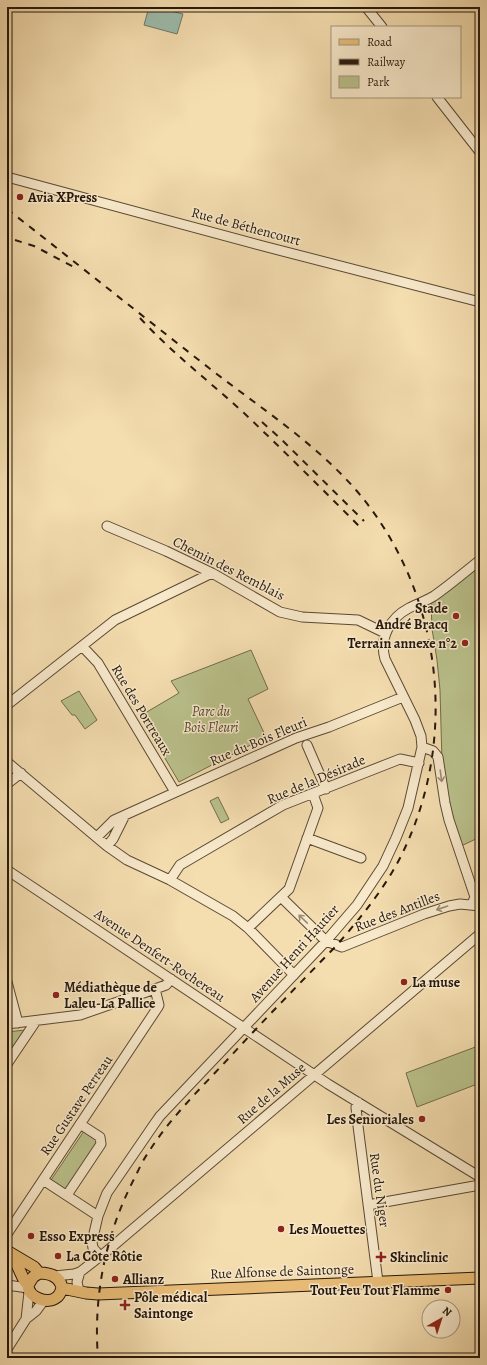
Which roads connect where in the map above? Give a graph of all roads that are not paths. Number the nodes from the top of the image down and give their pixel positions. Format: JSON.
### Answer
{"nodes":[{"id":1,"x":366,"y":7,"type":"edge"},
{"id":2,"x":381,"y":26,"type":"edge"},
{"id":3,"x":438,"y":98,"type":"edge"},
{"id":4,"x":480,"y":152,"type":"edge"},
{"id":5,"x":7,"y":177,"type":"edge"},
{"id":6,"x":479,"y":302,"type":"edge"},
{"id":7,"x":107,"y":526,"type":"dead end"},
{"id":8,"x":480,"y":560,"type":"edge"},
{"id":9,"x":212,"y":573,"type":"junction"},
{"id":10,"x":385,"y":633,"type":"junction"},
{"id":11,"x":82,"y":646,"type":"junction"},
{"id":12,"x":403,"y":697,"type":"junction"},
{"id":13,"x":7,"y":704,"type":"edge"},
{"id":14,"x":308,"y":745,"type":"dead end"},
{"id":15,"x":422,"y":747,"type":"junction"},
{"id":16,"x":7,"y":762,"type":"edge"},
{"id":17,"x":419,"y":763,"type":"junction"},
{"id":18,"x":21,"y":773,"type":"junction"},
{"id":19,"x":7,"y":784,"type":"edge"},
{"id":20,"x":326,"y":789,"type":"junction"},
{"id":21,"x":175,"y":792,"type":"junction"},
{"id":22,"x":313,"y":794,"type":"junction"},
{"id":23,"x":125,"y":815,"type":"junction"},
{"id":24,"x":97,"y":837,"type":"junction"},
{"id":25,"x":307,"y":838,"type":"junction"},
{"id":26,"x":107,"y":846,"type":"junction"},
{"id":27,"x":361,"y":858,"type":"dead end"},
{"id":28,"x":7,"y":870,"type":"edge"},
{"id":29,"x":170,"y":880,"type":"junction"},
{"id":30,"x":281,"y":897,"type":"junction"},
{"id":31,"x":476,"y":905,"type":"edge"},
{"id":32,"x":248,"y":928,"type":"junction"},
{"id":33,"x":480,"y":934,"type":"edge"},
{"id":34,"x":326,"y":941,"type":"junction"},
{"id":35,"x":294,"y":975,"type":"junction"},
{"id":36,"x":171,"y":979,"type":"junction"},
{"id":37,"x":7,"y":982,"type":"edge"},
{"id":38,"x":155,"y":989,"type":"junction"},
{"id":39,"x":7,"y":1012,"type":"edge"},
{"id":40,"x":17,"y":1021,"type":"junction"},
{"id":41,"x":36,"y":1021,"type":"junction"},
{"id":42,"x":7,"y":1024,"type":"edge"},
{"id":43,"x":244,"y":1028,"type":"junction"},
{"id":44,"x":7,"y":1064,"type":"edge"},
{"id":45,"x":314,"y":1075,"type":"junction"},
{"id":46,"x":358,"y":1102,"type":"junction"},
{"id":47,"x":80,"y":1124,"type":"junction"},
{"id":48,"x":480,"y":1178,"type":"edge"},
{"id":49,"x":43,"y":1180,"type":"junction"},
{"id":50,"x":480,"y":1185,"type":"edge"},
{"id":51,"x":67,"y":1195,"type":"junction"},
{"id":52,"x":368,"y":1205,"type":"junction"},
{"id":53,"x":98,"y":1216,"type":"junction"},
{"id":54,"x":7,"y":1234,"type":"edge"},
{"id":55,"x":9,"y":1253,"type":"edge"},
{"id":56,"x":100,"y":1256,"type":"junction"},
{"id":57,"x":39,"y":1273,"type":"junction"},
{"id":58,"x":78,"y":1275,"type":"junction"},
{"id":59,"x":55,"y":1276,"type":"junction"},
{"id":60,"x":480,"y":1278,"type":"edge"},
{"id":61,"x":378,"y":1282,"type":"junction"},
{"id":62,"x":7,"y":1285,"type":"edge"},
{"id":63,"x":29,"y":1288,"type":"junction"},
{"id":64,"x":61,"y":1290,"type":"junction"},
{"id":65,"x":82,"y":1292,"type":"junction"},
{"id":66,"x":44,"y":1300,"type":"junction"},
{"id":67,"x":26,"y":1319,"type":"junction"},
{"id":68,"x":7,"y":1349,"type":"edge"}],
"edges":[{"from":1,"to":2,"type":"street"},
{"from":3,"to":4,"type":"street"},
{"from":5,"to":6,"type":"street","name":"Rue de Béthencourt"},
{"from":7,"to":9,"type":"street","name":"Chemin des Remblais"},
{"from":8,"to":10,"type":"street"},
{"from":9,"to":10,"type":"street","name":"Chemin des Remblais"},
{"from":9,"to":11,"type":"street"},
{"from":10,"to":12,"type":"street","name":"Avenue Henri Hautier"},
{"from":11,"to":13,"type":"street"},
{"from":11,"to":21,"type":"street","name":"Rue des Portreaux"},
{"from":12,"to":15,"type":"street","name":"Avenue Henri Hautier"},
{"from":12,"to":21,"type":"street","name":"Rue du Bois Fleuri"},
{"from":14,"to":20,"type":"street"},
{"from":15,"to":17,"type":"street","name":"Avenue Henri Hautier"},
{"from":15,"to":31,"type":"street","one_way":true},
{"from":16,"to":18,"type":"street"},
{"from":17,"to":20,"type":"street","name":"Rue de la Désirade"},
{"from":17,"to":34,"type":"street","name":"Avenue Henri Hautier"},
{"from":18,"to":19,"type":"street"},
{"from":18,"to":24,"type":"street"},
{"from":20,"to":22,"type":"street","name":"Rue de la Désirade"},
{"from":21,"to":23,"type":"street","name":"Rue du Bois Fleuri"},
{"from":22,"to":25,"type":"street"},
{"from":22,"to":29,"type":"street","name":"Rue de la Désirade"},
{"from":23,"to":24,"type":"street","name":"Rue du Bois Fleuri"},
{"from":23,"to":26,"type":"street"},
{"from":24,"to":26,"type":"street"},
{"from":25,"to":27,"type":"street"},
{"from":25,"to":30,"type":"street"},
{"from":26,"to":29,"type":"street"},
{"from":28,"to":36,"type":"street","name":"Avenue Denfert-Rochereau"},
{"from":29,"to":32,"type":"street"},
{"from":30,"to":32,"type":"street"},
{"from":34,"to":30,"type":"street","one_way":true},
{"from":31,"to":34,"type":"street","name":"Rue des Antilles","one_way":true},
{"from":32,"to":35,"type":"street"},
{"from":33,"to":45,"type":"street","name":"Rue de la Muse"},
{"from":34,"to":35,"type":"street","name":"Avenue Henri Hautier"},
{"from":35,"to":43,"type":"street","name":"Avenue Henri Hautier"},
{"from":36,"to":38,"type":"street"},
{"from":36,"to":43,"type":"street","name":"Avenue Denfert-Rochereau"},
{"from":37,"to":40,"type":"street"},
{"from":38,"to":41,"type":"street"},
{"from":38,"to":47,"type":"street","name":"Rue Gustave Perreau"},
{"from":39,"to":40,"type":"street"},
{"from":40,"to":41,"type":"street"},
{"from":40,"to":42,"type":"street"},
{"from":41,"to":44,"type":"street"},
{"from":43,"to":45,"type":"street","name":"Avenue Denfert-Rochereau"},
{"from":43,"to":53,"type":"street","name":"Avenue Henri Hautier"},
{"from":45,"to":46,"type":"street","name":"Avenue Denfert-Rochereau"},
{"from":45,"to":56,"type":"street","name":"Rue de la Muse"},
{"from":46,"to":48,"type":"street","name":"Avenue Denfert-Rochereau"},
{"from":46,"to":52,"type":"street","name":"Rue du Niger"},
{"from":47,"to":49,"type":"street","name":"Rue Gustave Perreau"},
{"from":47,"to":51,"type":"street"},
{"from":49,"to":51,"type":"street"},
{"from":49,"to":54,"type":"street","name":"Rue Gustave Perreau"},
{"from":50,"to":52,"type":"street"},
{"from":51,"to":53,"type":"street"},
{"from":52,"to":61,"type":"street","name":"Rue du Niger"},
{"from":53,"to":56,"type":"street","name":"Avenue Henri Hautier"},
{"from":55,"to":57,"type":"main road"},
{"from":55,"to":63,"type":"main road"},
{"from":56,"to":58,"type":"street","name":"Rue de la Muse"},
{"from":57,"to":59,"type":"main road"},
{"from":57,"to":63,"type":"main road"},
{"from":58,"to":59,"type":"street","name":"Rue de la Muse"},
{"from":58,"to":64,"type":"street","name":"Rue de la Muse"},
{"from":58,"to":65,"type":"street"},
{"from":59,"to":64,"type":"main road"},
{"from":60,"to":61,"type":"main road","name":"Rue Alfonse de Saintonge"},
{"from":61,"to":65,"type":"main road","name":"Rue Alfonse de Saintonge"},
{"from":62,"to":63,"type":"street"},
{"from":63,"to":66,"type":"main road"},
{"from":63,"to":67,"type":"street"},
{"from":64,"to":65,"type":"main road","name":"Rue Alfonse de Saintonge"},
{"from":64,"to":66,"type":"main road"},
{"from":66,"to":67,"type":"street"},
{"from":67,"to":68,"type":"street"}]}
